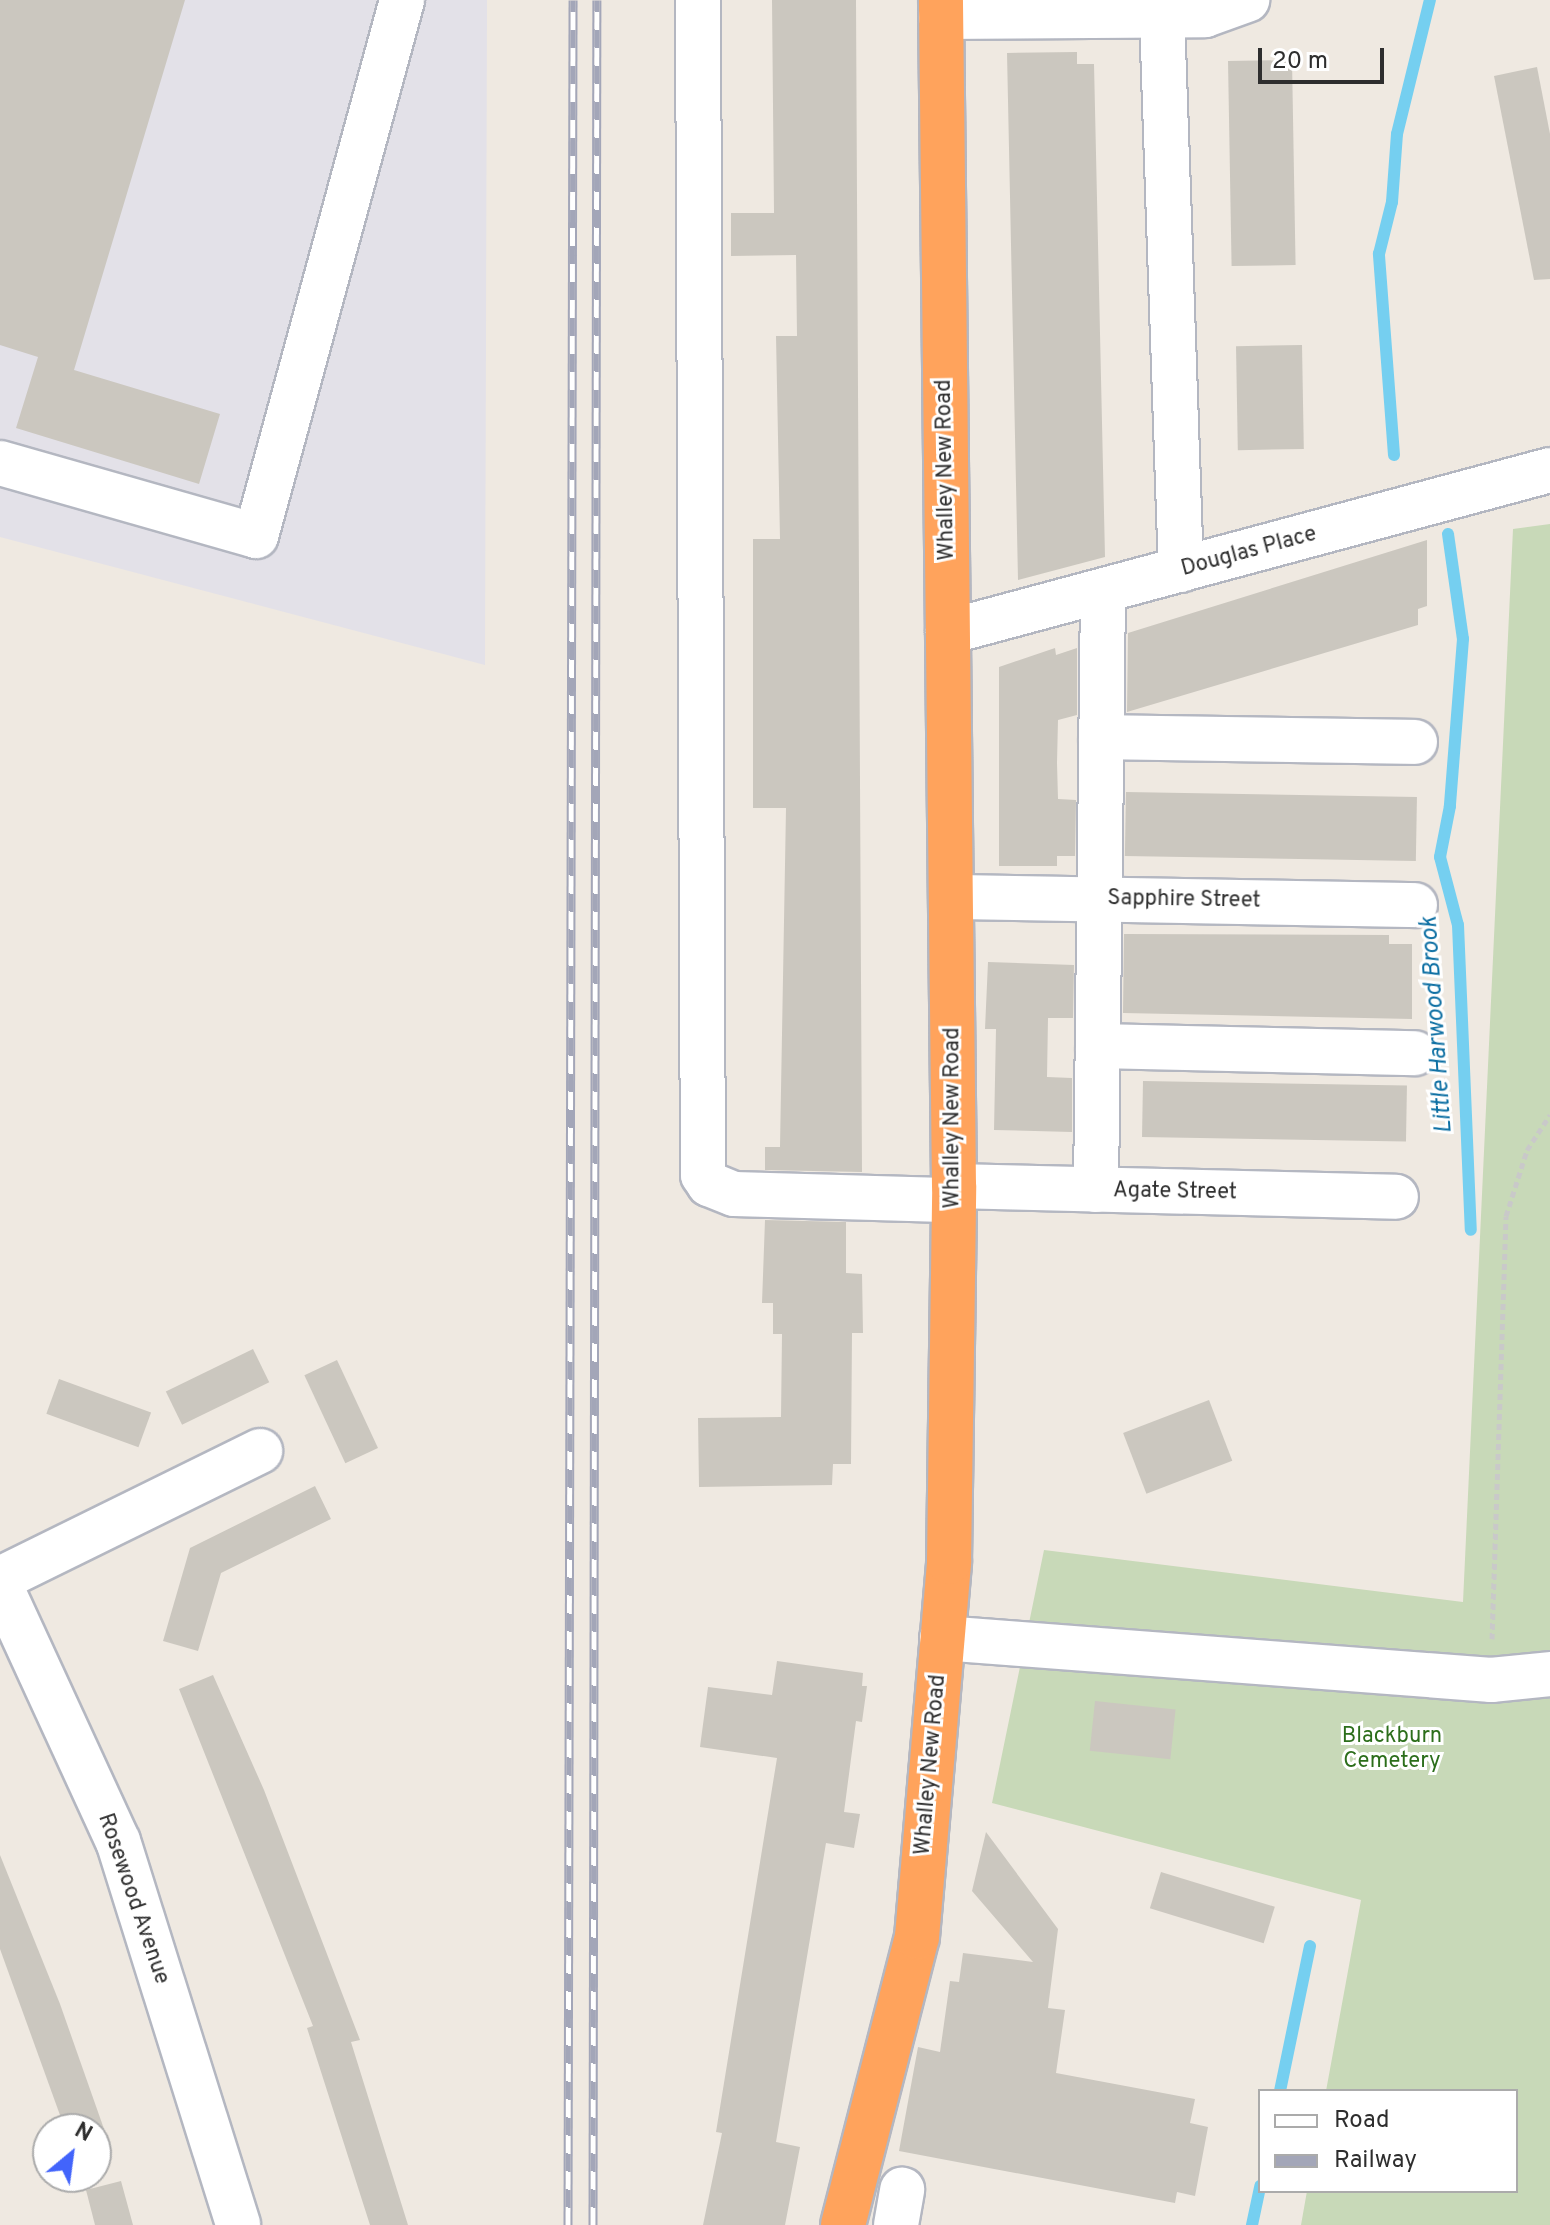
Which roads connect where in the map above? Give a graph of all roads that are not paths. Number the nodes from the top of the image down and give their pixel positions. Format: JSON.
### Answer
{"nodes":[{"id":1,"x":402,"y":0,"type":"edge"},
{"id":2,"x":698,"y":0,"type":"edge"},
{"id":3,"x":1247,"y":1,"type":"edge"},
{"id":4,"x":941,"y":8,"type":"edge"},
{"id":5,"x":1138,"y":10,"type":"edge"},
{"id":6,"x":0,"y":463,"type":"edge"},
{"id":7,"x":1550,"y":470,"type":"edge"},
{"id":8,"x":1181,"y":570,"type":"junction"},
{"id":9,"x":1103,"y":592,"type":"junction"},
{"id":10,"x":948,"y":632,"type":"junction"},
{"id":11,"x":1101,"y":737,"type":"junction"},
{"id":12,"x":1415,"y":742,"type":"dead end"},
{"id":13,"x":952,"y":897,"type":"junction"},
{"id":14,"x":1099,"y":898,"type":"junction"},
{"id":15,"x":1415,"y":905,"type":"dead end"},
{"id":16,"x":1098,"y":1046,"type":"junction"},
{"id":17,"x":1415,"y":1053,"type":"dead end"},
{"id":18,"x":1096,"y":1190,"type":"junction"},
{"id":19,"x":954,"y":1193,"type":"junction"},
{"id":20,"x":1396,"y":1197,"type":"dead end"},
{"id":21,"x":260,"y":1451,"type":"dead end"},
{"id":22,"x":0,"y":1582,"type":"edge"},
{"id":23,"x":942,"y":1638,"type":"junction"},
{"id":24,"x":1550,"y":1674,"type":"edge"},
{"id":25,"x":238,"y":2225,"type":"edge"},
{"id":26,"x":843,"y":2225,"type":"edge"}],
"edges":[{"from":1,"to":6,"type":"street"},
{"from":2,"to":19,"type":"street","name":"Agate Street"},
{"from":3,"to":5,"type":"street"},
{"from":4,"to":5,"type":"street"},
{"from":4,"to":10,"type":"highway","name":"Whalley New Road"},
{"from":5,"to":8,"type":"street"},
{"from":7,"to":8,"type":"street","name":"Douglas Place"},
{"from":8,"to":9,"type":"street","name":"Douglas Place"},
{"from":9,"to":10,"type":"street","name":"Douglas Place"},
{"from":9,"to":11,"type":"street"},
{"from":10,"to":13,"type":"highway","name":"Whalley New Road"},
{"from":11,"to":12,"type":"street"},
{"from":11,"to":14,"type":"street"},
{"from":13,"to":14,"type":"street","name":"Sapphire Street"},
{"from":13,"to":19,"type":"highway","name":"Whalley New Road"},
{"from":14,"to":15,"type":"street","name":"Sapphire Street"},
{"from":14,"to":16,"type":"street"},
{"from":16,"to":17,"type":"street"},
{"from":16,"to":18,"type":"street"},
{"from":18,"to":19,"type":"street","name":"Agate Street"},
{"from":18,"to":20,"type":"street","name":"Agate Street"},
{"from":19,"to":23,"type":"highway","name":"Whalley New Road"},
{"from":21,"to":22,"type":"street","name":"Rosewood Avenue"},
{"from":22,"to":25,"type":"street","name":"Rosewood Avenue"},
{"from":23,"to":24,"type":"street"},
{"from":23,"to":26,"type":"highway","name":"Whalley New Road"}]}
